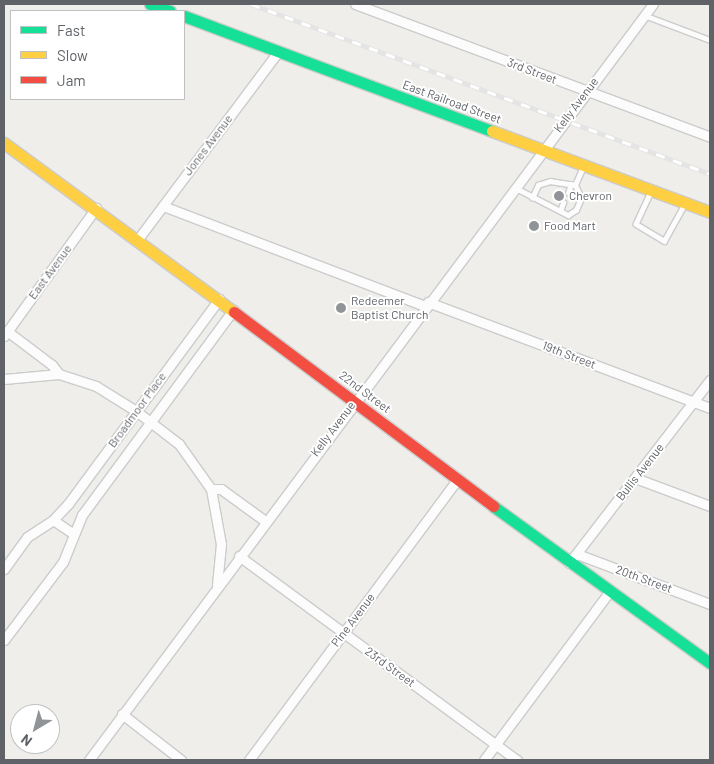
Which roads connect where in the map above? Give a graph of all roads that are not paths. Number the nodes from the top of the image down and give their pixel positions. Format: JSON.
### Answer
{"nodes":[{"id":1,"x":150,"y":4,"type":"edge"},
{"id":2,"x":354,"y":4,"type":"edge"},
{"id":3,"x":653,"y":4,"type":"edge"},
{"id":4,"x":167,"y":10,"type":"edge"},
{"id":5,"x":644,"y":15,"type":"junction"},
{"id":6,"x":185,"y":16,"type":"edge"},
{"id":7,"x":710,"y":40,"type":"edge"},
{"id":8,"x":278,"y":52,"type":"junction"},
{"id":9,"x":587,"y":91,"type":"junction"},
{"id":10,"x":710,"y":137,"type":"edge"},
{"id":11,"x":4,"y":143,"type":"edge"},
{"id":12,"x":543,"y":150,"type":"junction"},
{"id":13,"x":584,"y":166,"type":"junction"},
{"id":14,"x":557,"y":182,"type":"junction"},
{"id":15,"x":573,"y":185,"type":"junction"},
{"id":16,"x":514,"y":187,"type":"junction"},
{"id":17,"x":555,"y":188,"type":"dead end"},
{"id":18,"x":652,"y":191,"type":"junction"},
{"id":19,"x":568,"y":193,"type":"dead end"},
{"id":20,"x":532,"y":198,"type":"junction"},
{"id":21,"x":550,"y":199,"type":"dead end"},
{"id":22,"x":685,"y":203,"type":"junction"},
{"id":23,"x":563,"y":204,"type":"dead end"},
{"id":24,"x":548,"y":205,"type":"junction"},
{"id":25,"x":163,"y":206,"type":"junction"},
{"id":26,"x":96,"y":208,"type":"junction"},
{"id":27,"x":560,"y":211,"type":"junction"},
{"id":28,"x":710,"y":212,"type":"edge"},
{"id":29,"x":138,"y":239,"type":"junction"},
{"id":30,"x":219,"y":299,"type":"junction"},
{"id":31,"x":427,"y":304,"type":"junction"},
{"id":32,"x":233,"y":310,"type":"junction"},
{"id":33,"x":5,"y":333,"type":"edge"},
{"id":34,"x":59,"y":374,"type":"junction"},
{"id":35,"x":4,"y":379,"type":"edge"},
{"id":36,"x":710,"y":380,"type":"edge"},
{"id":37,"x":354,"y":401,"type":"junction"},
{"id":38,"x":694,"y":402,"type":"junction"},
{"id":39,"x":710,"y":408,"type":"edge"},
{"id":40,"x":136,"y":411,"type":"junction"},
{"id":41,"x":150,"y":422,"type":"junction"},
{"id":42,"x":635,"y":478,"type":"junction"},
{"id":43,"x":458,"y":479,"type":"junction"},
{"id":44,"x":211,"y":488,"type":"junction"},
{"id":45,"x":710,"y":506,"type":"edge"},
{"id":46,"x":53,"y":520,"type":"junction"},
{"id":47,"x":265,"y":521,"type":"junction"},
{"id":48,"x":72,"y":534,"type":"junction"},
{"id":49,"x":577,"y":554,"type":"junction"},
{"id":50,"x":239,"y":556,"type":"junction"},
{"id":51,"x":569,"y":562,"type":"junction"},
{"id":52,"x":4,"y":569,"type":"edge"},
{"id":53,"x":217,"y":586,"type":"junction"},
{"id":54,"x":609,"y":592,"type":"junction"},
{"id":55,"x":710,"y":604,"type":"edge"},
{"id":56,"x":344,"y":633,"type":"junction"},
{"id":57,"x":4,"y":640,"type":"edge"},
{"id":58,"x":710,"y":663,"type":"edge"},
{"id":59,"x":122,"y":714,"type":"junction"},
{"id":60,"x":495,"y":744,"type":"junction"},
{"id":61,"x":89,"y":760,"type":"edge"},
{"id":62,"x":181,"y":760,"type":"edge"},
{"id":63,"x":248,"y":760,"type":"edge"},
{"id":64,"x":484,"y":760,"type":"edge"},
{"id":65,"x":517,"y":760,"type":"edge"}],
"edges":[{"from":1,"to":4,"type":"street"},
{"from":2,"to":9,"type":"street","name":"3rd Street"},
{"from":3,"to":5,"type":"street","name":"Kelly Avenue"},
{"from":5,"to":7,"type":"lane"},
{"from":5,"to":9,"type":"street","name":"Kelly Avenue"},
{"from":6,"to":8,"type":"street","name":"East Railroad Street"},
{"from":8,"to":12,"type":"street","name":"East Railroad Street"},
{"from":8,"to":25,"type":"street","name":"Jones Avenue"},
{"from":9,"to":10,"type":"street","name":"3rd Street"},
{"from":9,"to":12,"type":"street","name":"Kelly Avenue"},
{"from":11,"to":26,"type":"street","name":"22nd Street"},
{"from":12,"to":13,"type":"street","name":"East Railroad Street"},
{"from":12,"to":16,"type":"street","name":"Kelly Avenue"},
{"from":13,"to":15,"type":"lane"},
{"from":13,"to":18,"type":"street","name":"East Railroad Street"},
{"from":14,"to":15,"type":"lane"},
{"from":14,"to":17,"type":"lane"},
{"from":14,"to":20,"type":"lane"},
{"from":15,"to":19,"type":"lane"},
{"from":15,"to":27,"type":"lane"},
{"from":16,"to":20,"type":"lane"},
{"from":16,"to":31,"type":"street","name":"Kelly Avenue"},
{"from":18,"to":22,"type":"street","name":"East Railroad Street"},
{"from":18,"to":22,"type":"lane"},
{"from":20,"to":24,"type":"lane"},
{"from":21,"to":24,"type":"lane"},
{"from":22,"to":28,"type":"street","name":"East Railroad Street"},
{"from":23,"to":27,"type":"lane"},
{"from":24,"to":27,"type":"lane"},
{"from":25,"to":29,"type":"street","name":"Jones Avenue"},
{"from":25,"to":31,"type":"street","name":"19th Street"},
{"from":26,"to":29,"type":"street","name":"22nd Street"},
{"from":26,"to":33,"type":"street","name":"East Avenue"},
{"from":29,"to":30,"type":"street","name":"22nd Street"},
{"from":30,"to":32,"type":"street","name":"22nd Street"},
{"from":30,"to":40,"type":"street","name":"Broadmoor Place"},
{"from":31,"to":37,"type":"street","name":"Kelly Avenue"},
{"from":31,"to":38,"type":"street","name":"19th Street"},
{"from":32,"to":37,"type":"street","name":"22nd Street"},
{"from":32,"to":41,"type":"street","name":"Broadmoor Place"},
{"from":33,"to":34,"type":"street"},
{"from":34,"to":35,"type":"street"},
{"from":34,"to":40,"type":"street"},
{"from":36,"to":38,"type":"street","name":"Bullis Avenue"},
{"from":37,"to":43,"type":"street","name":"22nd Street"},
{"from":37,"to":47,"type":"street","name":"Kelly Avenue"},
{"from":38,"to":39,"type":"street","name":"19th Street"},
{"from":38,"to":42,"type":"street","name":"Bullis Avenue"},
{"from":40,"to":41,"type":"street"},
{"from":40,"to":46,"type":"street","name":"Broadmoor Place"},
{"from":41,"to":44,"type":"street"},
{"from":41,"to":48,"type":"street","name":"Broadmoor Place"},
{"from":42,"to":45,"type":"street"},
{"from":42,"to":49,"type":"street","name":"Bullis Avenue"},
{"from":43,"to":51,"type":"street","name":"22nd Street"},
{"from":43,"to":56,"type":"street","name":"Pine Avenue"},
{"from":44,"to":47,"type":"street"},
{"from":44,"to":53,"type":"street"},
{"from":46,"to":48,"type":"street"},
{"from":46,"to":52,"type":"street","name":"Broadmoor Place"},
{"from":47,"to":50,"type":"street","name":"Kelly Avenue"},
{"from":48,"to":57,"type":"street","name":"Broadmoor Place"},
{"from":49,"to":51,"type":"street","name":"Bullis Avenue"},
{"from":49,"to":55,"type":"street","name":"20th Street"},
{"from":50,"to":53,"type":"street","name":"Kelly Avenue"},
{"from":50,"to":56,"type":"street","name":"23rd Street"},
{"from":51,"to":54,"type":"street","name":"22nd Street"},
{"from":53,"to":59,"type":"street","name":"Kelly Avenue"},
{"from":54,"to":58,"type":"street","name":"22nd Street"},
{"from":54,"to":60,"type":"street"},
{"from":56,"to":60,"type":"street","name":"23rd Street"},
{"from":56,"to":63,"type":"street","name":"Pine Avenue"},
{"from":59,"to":61,"type":"street","name":"Kelly Avenue"},
{"from":59,"to":62,"type":"street"},
{"from":60,"to":64,"type":"street"},
{"from":60,"to":65,"type":"street","name":"23rd Street"}]}
